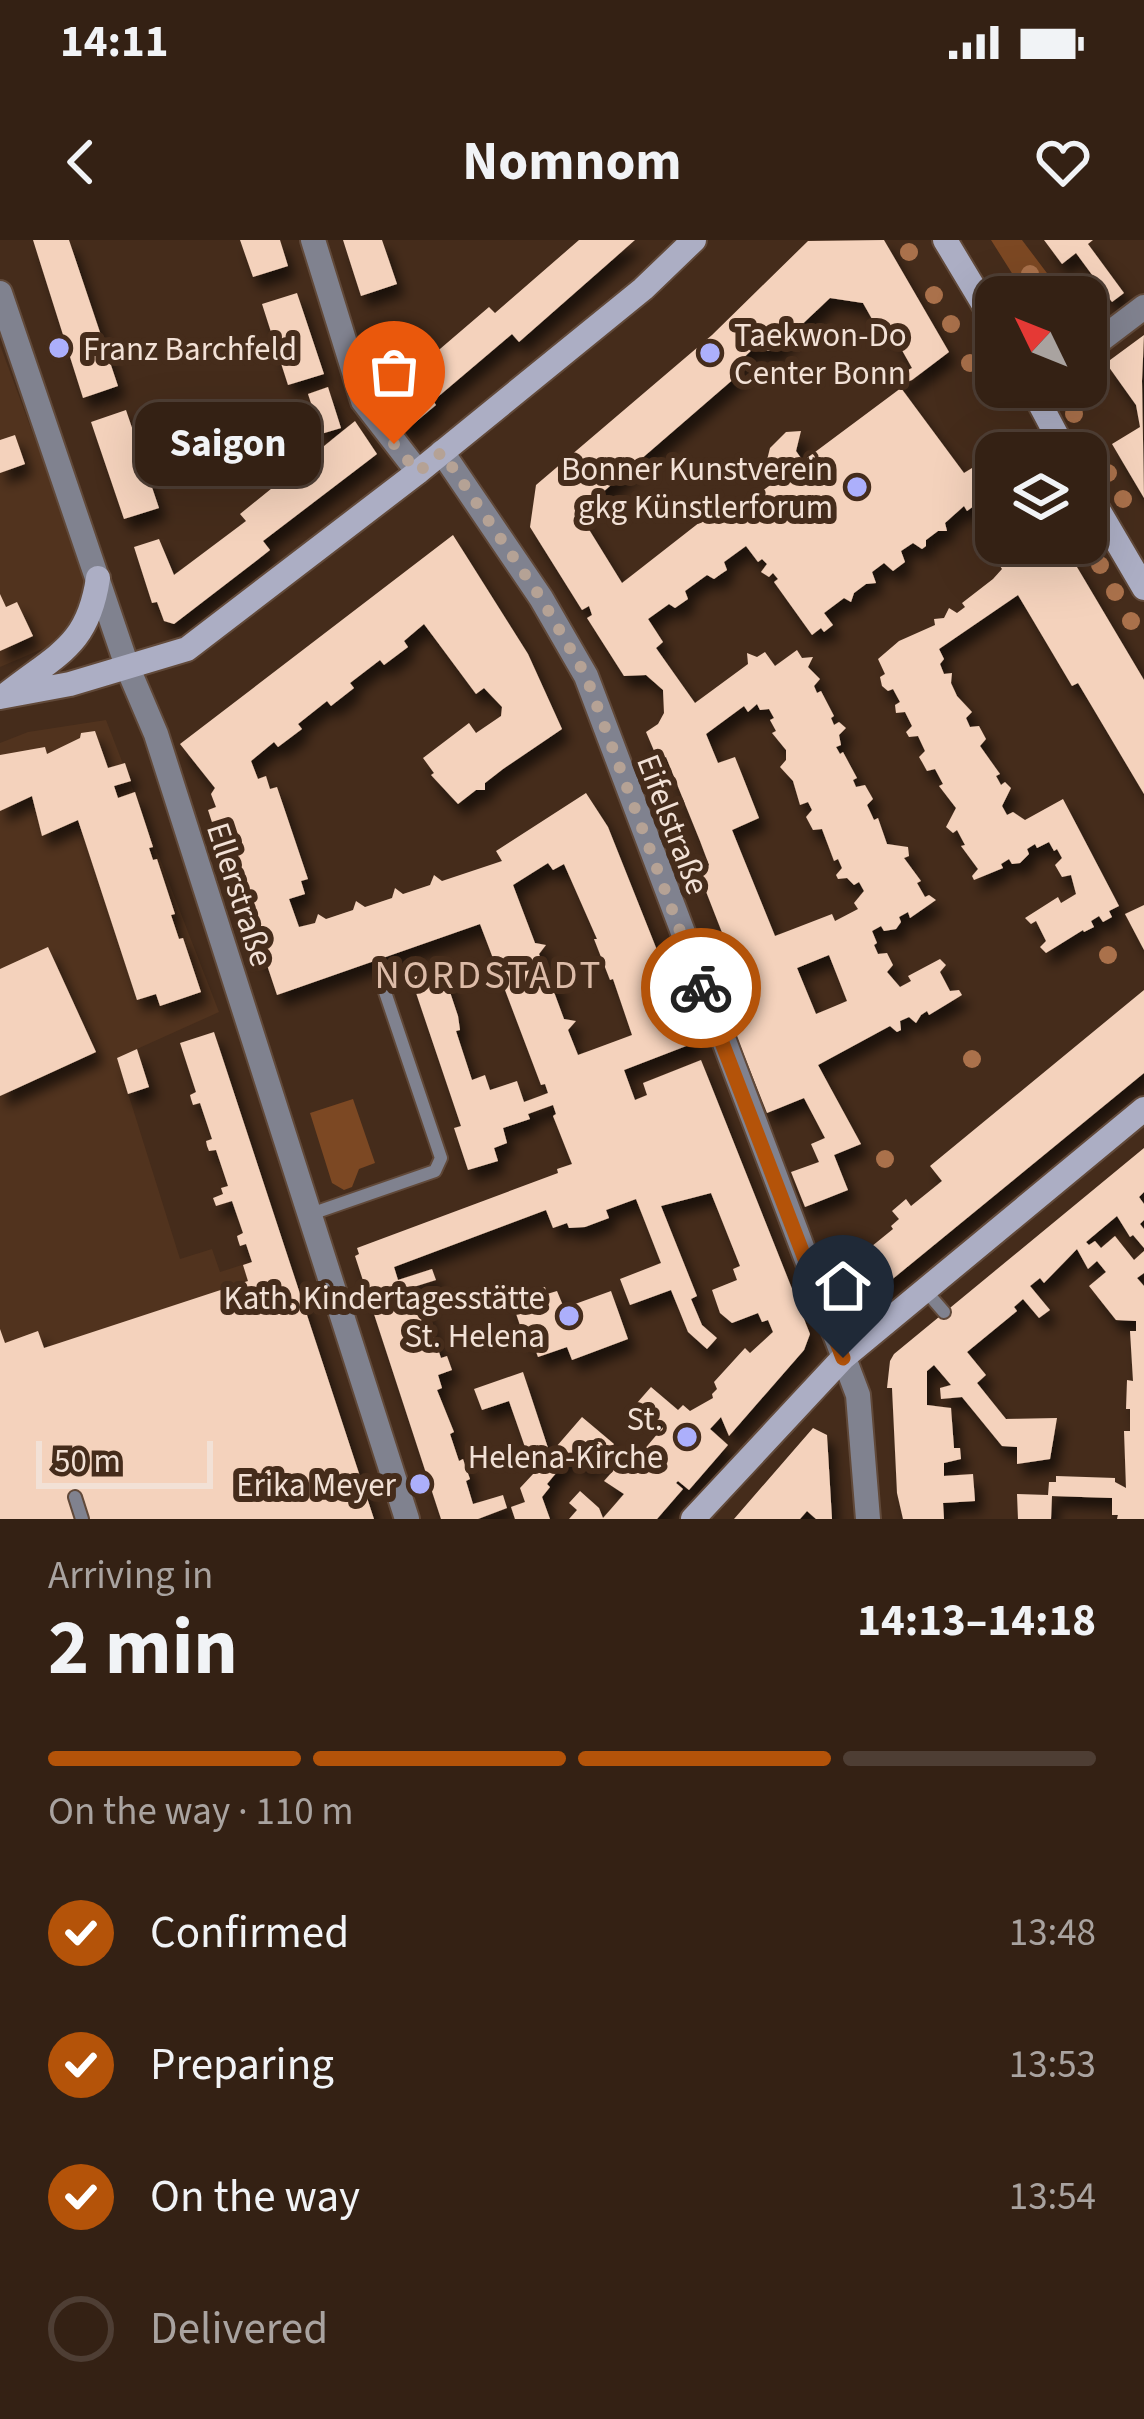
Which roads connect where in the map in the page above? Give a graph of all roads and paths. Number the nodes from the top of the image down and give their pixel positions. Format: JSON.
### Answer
{"nodes":[{"id":1,"x":313,"y":240,"type":"edge"},
{"id":2,"x":694,"y":240,"type":"edge"},
{"id":3,"x":945,"y":240,"type":"edge"},
{"id":4,"x":975,"y":290,"type":"edge"},
{"id":5,"x":0,"y":292,"type":"edge"},
{"id":6,"x":1144,"y":308,"type":"edge"},
{"id":7,"x":1107,"y":335,"type":"edge"},
{"id":8,"x":442,"y":452,"type":"junction"},
{"id":9,"x":418,"y":472,"type":"junction"},
{"id":10,"x":1107,"y":525,"type":"edge"},
{"id":11,"x":98,"y":578,"type":"junction"},
{"id":12,"x":1144,"y":588,"type":"edge"},
{"id":13,"x":128,"y":666,"type":"junction"},
{"id":14,"x":3,"y":696,"type":"edge"},
{"id":15,"x":385,"y":992,"type":"dead end"},
{"id":16,"x":1144,"y":1109,"type":"edge"},
{"id":17,"x":307,"y":1215,"type":"junction"},
{"id":18,"x":925,"y":1289,"type":"junction"},
{"id":19,"x":944,"y":1312,"type":"dead end"},
{"id":20,"x":843,"y":1358,"type":"junction"},
{"id":21,"x":75,"y":1498,"type":"dead end"},
{"id":22,"x":82,"y":1519,"type":"edge"},
{"id":23,"x":407,"y":1519,"type":"edge"},
{"id":24,"x":693,"y":1519,"type":"edge"},
{"id":25,"x":868,"y":1519,"type":"edge"}],
"edges":[{"from":1,"to":9,"type":"street"},
{"from":2,"to":8,"type":"street"},
{"from":3,"to":4,"type":"street"},
{"from":5,"to":11,"type":"street","name":"Ellerstraße"},
{"from":6,"to":7,"type":"street"},
{"from":8,"to":9,"type":"street"},
{"from":8,"to":20,"type":"street","name":"Eifelstraße"},
{"from":9,"to":13,"type":"street"},
{"from":10,"to":12,"type":"street"},
{"from":11,"to":13,"type":"street","name":"Ellerstraße"},
{"from":11,"to":14,"type":"street"},
{"from":13,"to":14,"type":"street"},
{"from":13,"to":17,"type":"street","name":"Ellerstraße"},
{"from":15,"to":17,"type":"lane"},
{"from":16,"to":18,"type":"street"},
{"from":17,"to":23,"type":"street","name":"Ellerstraße"},
{"from":18,"to":19,"type":"lane"},
{"from":18,"to":20,"type":"street"},
{"from":20,"to":24,"type":"street"},
{"from":20,"to":25,"type":"street","name":"Eifelstraße"},
{"from":21,"to":22,"type":"lane"}]}
